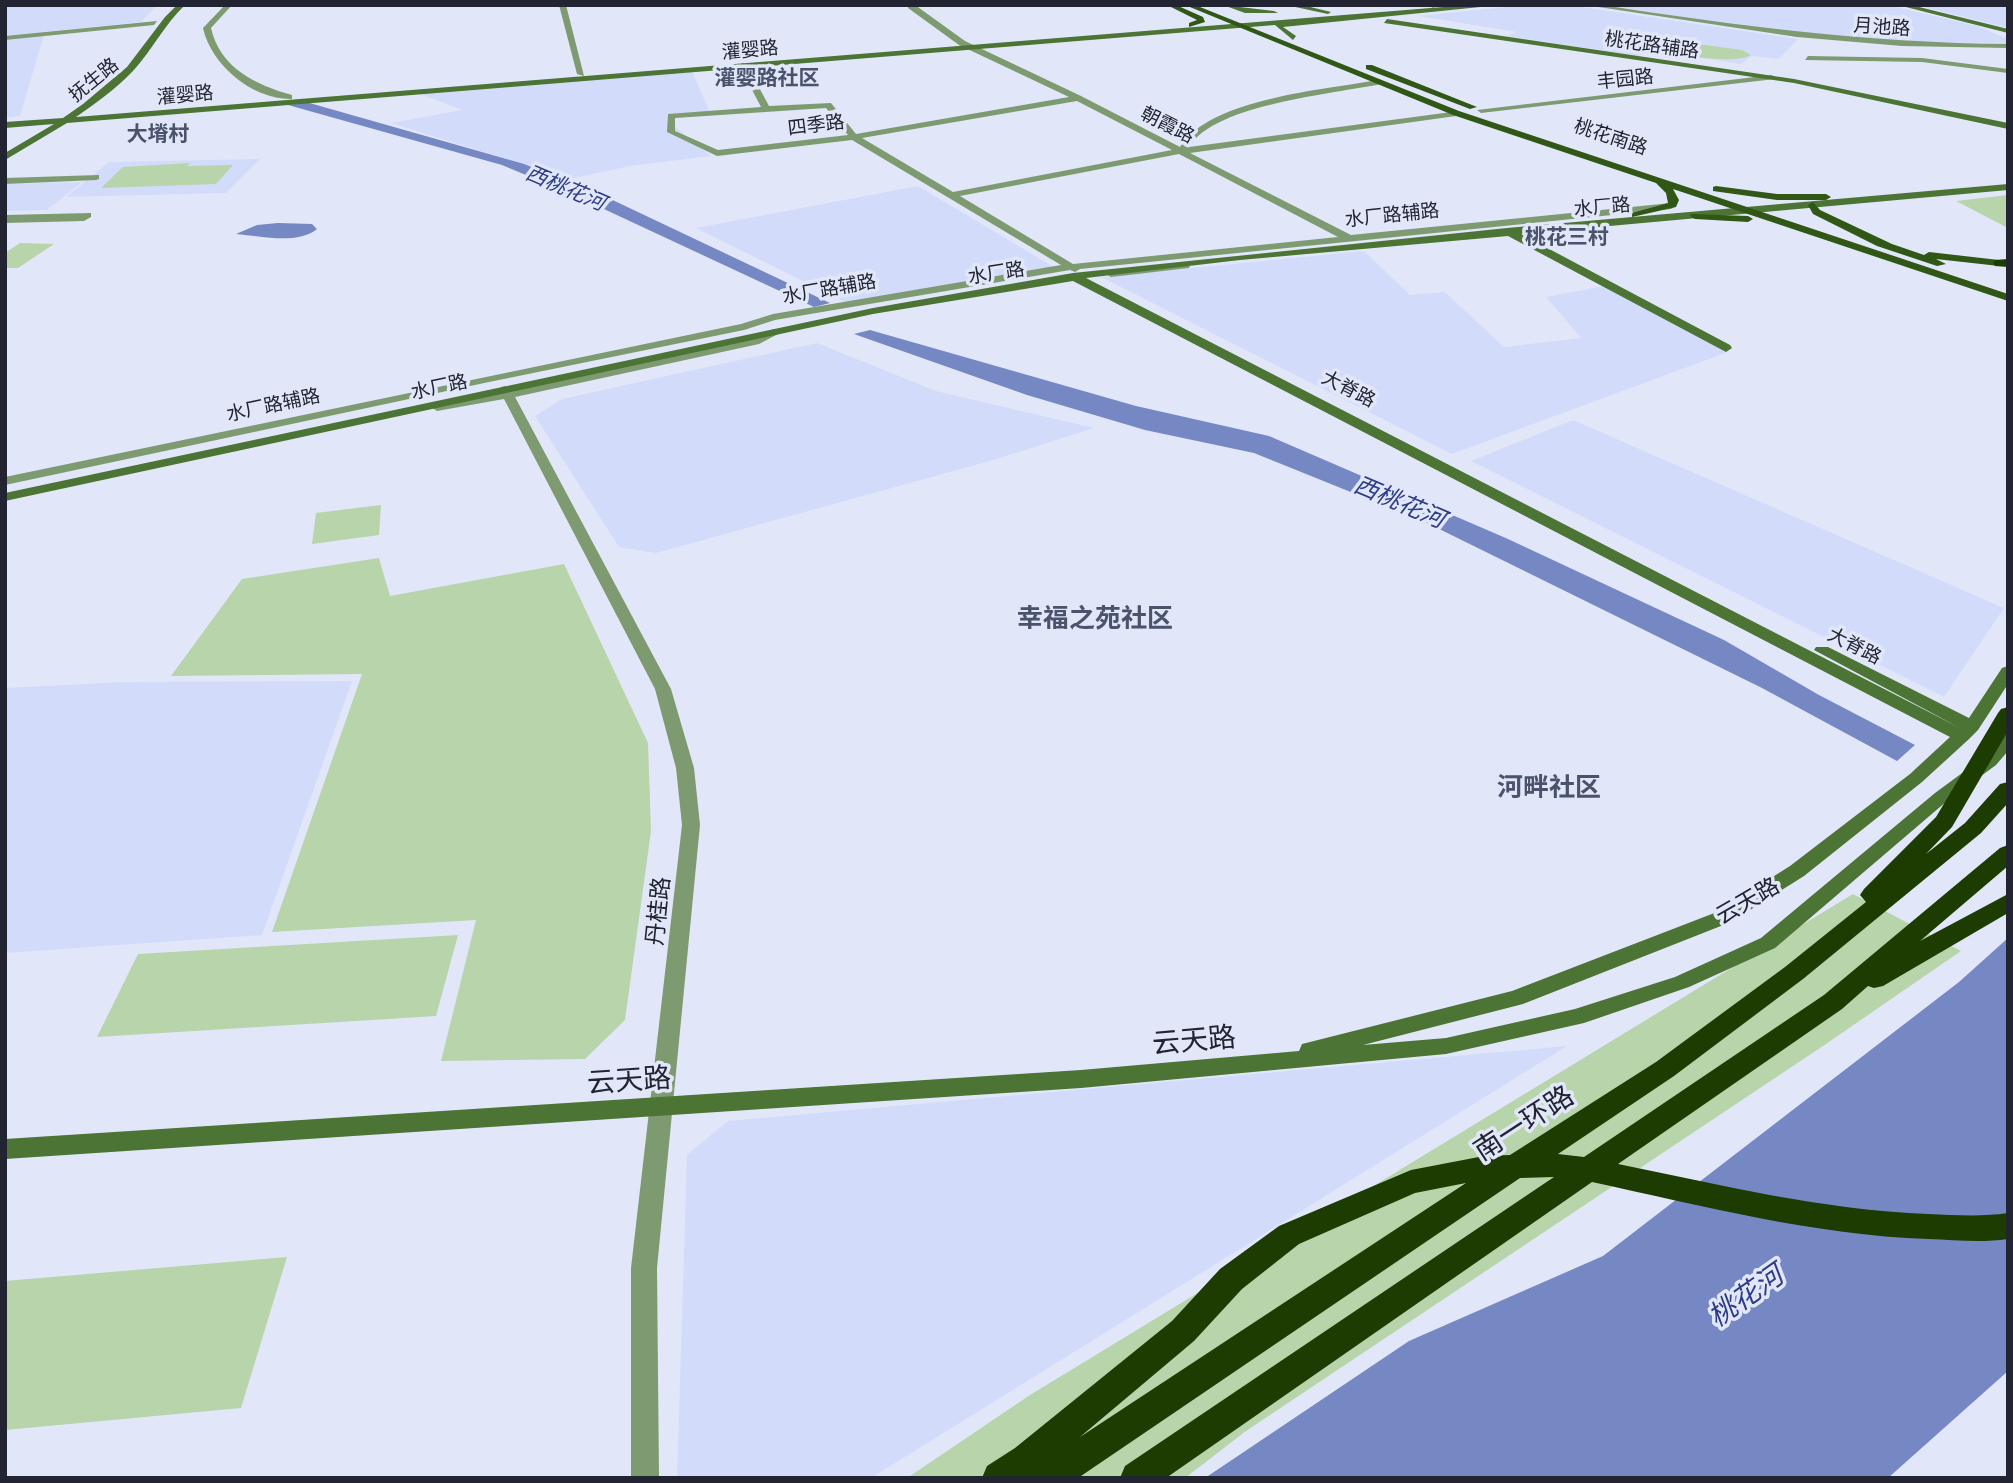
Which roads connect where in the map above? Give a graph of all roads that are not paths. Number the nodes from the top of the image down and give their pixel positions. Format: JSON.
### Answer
{"nodes":[{"id":1,"x":169,"y":5,"type":"edge"},
{"id":2,"x":181,"y":5,"type":"edge"},
{"id":3,"x":229,"y":5,"type":"edge"},
{"id":4,"x":562,"y":5,"type":"edge"},
{"id":5,"x":912,"y":5,"type":"edge"},
{"id":6,"x":1170,"y":5,"type":"edge"},
{"id":7,"x":1188,"y":5,"type":"edge"},
{"id":8,"x":1208,"y":5,"type":"edge"},
{"id":9,"x":1226,"y":5,"type":"edge"},
{"id":10,"x":1289,"y":5,"type":"edge"},
{"id":11,"x":1446,"y":5,"type":"edge"},
{"id":12,"x":1497,"y":5,"type":"edge"},
{"id":13,"x":1588,"y":5,"type":"edge"},
{"id":14,"x":1901,"y":5,"type":"edge"},
{"id":15,"x":1432,"y":6,"type":"edge"},
{"id":16,"x":1337,"y":13,"type":"junction"},
{"id":17,"x":1354,"y":16,"type":"junction"},
{"id":18,"x":1292,"y":21,"type":"junction"},
{"id":19,"x":153,"y":23,"type":"junction"},
{"id":20,"x":1244,"y":23,"type":"junction"},
{"id":21,"x":1192,"y":25,"type":"junction"},
{"id":22,"x":2008,"y":31,"type":"edge"},
{"id":23,"x":5,"y":38,"type":"edge"},
{"id":24,"x":1293,"y":38,"type":"junction"},
{"id":25,"x":1895,"y":43,"type":"junction"},
{"id":26,"x":966,"y":45,"type":"junction"},
{"id":27,"x":2007,"y":46,"type":"edge"},
{"id":28,"x":1808,"y":58,"type":"dead end"},
{"id":29,"x":1922,"y":60,"type":"junction"},
{"id":30,"x":1353,"y":62,"type":"junction"},
{"id":31,"x":1336,"y":64,"type":"junction"},
{"id":32,"x":743,"y":65,"type":"junction"},
{"id":33,"x":2008,"y":71,"type":"edge"},
{"id":34,"x":581,"y":74,"type":"junction"},
{"id":35,"x":1772,"y":77,"type":"junction"},
{"id":36,"x":1391,"y":81,"type":"junction"},
{"id":37,"x":1378,"y":82,"type":"junction"},
{"id":38,"x":289,"y":97,"type":"junction"},
{"id":39,"x":1078,"y":98,"type":"junction"},
{"id":40,"x":69,"y":105,"type":"dead end"},
{"id":41,"x":766,"y":109,"type":"junction"},
{"id":42,"x":1481,"y":110,"type":"junction"},
{"id":43,"x":61,"y":111,"type":"dead end"},
{"id":44,"x":1456,"y":113,"type":"junction"},
{"id":45,"x":69,"y":117,"type":"junction"},
{"id":46,"x":48,"y":119,"type":"junction"},
{"id":47,"x":5,"y":123,"type":"edge"},
{"id":48,"x":2008,"y":126,"type":"edge"},
{"id":49,"x":854,"y":137,"type":"junction"},
{"id":50,"x":5,"y":146,"type":"edge"},
{"id":51,"x":1182,"y":151,"type":"junction"},
{"id":52,"x":5,"y":157,"type":"edge"},
{"id":53,"x":96,"y":177,"type":"dead end"},
{"id":54,"x":5,"y":181,"type":"edge"},
{"id":55,"x":2008,"y":181,"type":"edge"},
{"id":56,"x":1658,"y":182,"type":"junction"},
{"id":57,"x":2008,"y":187,"type":"edge"},
{"id":58,"x":1716,"y":189,"type":"junction"},
{"id":59,"x":952,"y":195,"type":"junction"},
{"id":60,"x":1826,"y":197,"type":"junction"},
{"id":61,"x":1757,"y":203,"type":"junction"},
{"id":62,"x":1813,"y":205,"type":"junction"},
{"id":63,"x":1671,"y":206,"type":"junction"},
{"id":64,"x":1729,"y":206,"type":"junction"},
{"id":65,"x":1775,"y":209,"type":"junction"},
{"id":66,"x":1746,"y":212,"type":"junction"},
{"id":67,"x":1636,"y":215,"type":"junction"},
{"id":68,"x":1695,"y":216,"type":"junction"},
{"id":69,"x":5,"y":219,"type":"edge"},
{"id":70,"x":1787,"y":225,"type":"junction"},
{"id":71,"x":1507,"y":231,"type":"junction"},
{"id":72,"x":1356,"y":242,"type":"junction"},
{"id":73,"x":1888,"y":246,"type":"junction"},
{"id":74,"x":2003,"y":263,"type":"edge"},
{"id":75,"x":1955,"y":268,"type":"dead end"},
{"id":76,"x":1076,"y":273,"type":"junction"},
{"id":77,"x":2008,"y":297,"type":"edge"},
{"id":78,"x":774,"y":332,"type":"joint"},
{"id":79,"x":1726,"y":348,"type":"dead end"},
{"id":80,"x":506,"y":393,"type":"junction"},
{"id":81,"x":385,"y":416,"type":"joint"},
{"id":82,"x":288,"y":437,"type":"joint"},
{"id":83,"x":5,"y":481,"type":"edge"},
{"id":84,"x":5,"y":487,"type":"edge"},
{"id":85,"x":5,"y":498,"type":"edge"},
{"id":86,"x":2008,"y":671,"type":"edge"},
{"id":87,"x":2008,"y":713,"type":"edge"},
{"id":88,"x":1961,"y":736,"type":"junction"},
{"id":89,"x":2008,"y":739,"type":"edge"},
{"id":90,"x":2008,"y":789,"type":"edge"},
{"id":91,"x":2008,"y":853,"type":"edge"},
{"id":92,"x":2008,"y":902,"type":"edge"},
{"id":93,"x":1794,"y":973,"type":"junction"},
{"id":94,"x":1833,"y":1002,"type":"junction"},
{"id":95,"x":1256,"y":1064,"type":"junction"},
{"id":96,"x":662,"y":1106,"type":"junction"},
{"id":97,"x":5,"y":1149,"type":"edge"},
{"id":98,"x":2008,"y":1226,"type":"edge"},
{"id":99,"x":645,"y":1478,"type":"edge"},
{"id":100,"x":999,"y":1478,"type":"edge"},
{"id":101,"x":1048,"y":1478,"type":"edge"},
{"id":102,"x":1137,"y":1478,"type":"edge"}],
"edges":[{"from":1,"to":19,"type":"main road","name":"抚生路"},
{"from":2,"to":45,"type":"main road","name":"抚生路"},
{"from":3,"to":38,"type":"street"},
{"from":4,"to":34,"type":"street"},
{"from":5,"to":26,"type":"street","name":"朝霞路"},
{"from":6,"to":21,"type":"main road"},
{"from":7,"to":20,"type":"main road"},
{"from":8,"to":20,"type":"main road","name":"桃花南路"},
{"from":9,"to":16,"type":"main road"},
{"from":10,"to":16,"type":"main road","name":"桃花路辅路"},
{"from":11,"to":15,"type":"main road","name":"灌婴路"},
{"from":12,"to":17,"type":"main road","name":"灌婴路"},
{"from":13,"to":25,"type":"street","name":"月池路"},
{"from":14,"to":22,"type":"main road"},
{"from":15,"to":16,"type":"main road","name":"灌婴路"},
{"from":16,"to":17,"type":"main road","name":"桃花路辅路"},
{"from":16,"to":20,"type":"main road","name":"灌婴路"},
{"from":17,"to":18,"type":"main road","name":"灌婴路"},
{"from":17,"to":35,"type":"main road","name":"桃花路辅路"},
{"from":18,"to":20,"type":"main road","name":"灌婴路"},
{"from":18,"to":24,"type":"main road"},
{"from":19,"to":23,"type":"street"},
{"from":19,"to":40,"type":"main road","name":"抚生路"},
{"from":20,"to":21,"type":"main road","name":"灌婴路"},
{"from":20,"to":24,"type":"main road","name":"桃花南路"},
{"from":20,"to":26,"type":"main road","name":"灌婴路"},
{"from":20,"to":31,"type":"main road","name":"桃花南路"},
{"from":21,"to":26,"type":"main road","name":"灌婴路"},
{"from":24,"to":30,"type":"main road","name":"桃花南路"},
{"from":25,"to":27,"type":"street","name":"月池路"},
{"from":25,"to":29,"type":"street"},
{"from":26,"to":32,"type":"main road","name":"灌婴路"},
{"from":26,"to":34,"type":"main road","name":"灌婴路"},
{"from":26,"to":39,"type":"street","name":"朝霞路"},
{"from":28,"to":29,"type":"street"},
{"from":29,"to":33,"type":"street"},
{"from":30,"to":36,"type":"main road"},
{"from":30,"to":42,"type":"main road","name":"桃花南路"},
{"from":31,"to":36,"type":"main road"},
{"from":31,"to":37,"type":"main road","name":"桃花南路"},
{"from":32,"to":41,"type":"street"},
{"from":32,"to":45,"type":"main road","name":"灌婴路"},
{"from":34,"to":38,"type":"main road","name":"灌婴路"},
{"from":35,"to":42,"type":"street","name":"丰园路"},
{"from":35,"to":48,"type":"main road","name":"桃花路辅路"},
{"from":36,"to":74,"type":"main road"},
{"from":36,"to":77,"type":"main road"},
{"from":37,"to":44,"type":"main road","name":"桃花南路"},
{"from":37,"to":51,"type":"street"},
{"from":38,"to":45,"type":"main road","name":"灌婴路"},
{"from":39,"to":49,"type":"street","name":"四季路"},
{"from":39,"to":51,"type":"street","name":"朝霞路"},
{"from":41,"to":49,"type":"street","name":"大脊路"},
{"from":41,"to":49,"type":"street","name":"四季路"},
{"from":42,"to":58,"type":"main road","name":"桃花南路"},
{"from":43,"to":46,"type":"main road","name":"抚生路"},
{"from":44,"to":51,"type":"street"},
{"from":44,"to":56,"type":"main road","name":"桃花南路"},
{"from":45,"to":46,"type":"main road","name":"灌婴路"},
{"from":45,"to":52,"type":"main road","name":"抚生路"},
{"from":46,"to":47,"type":"main road","name":"灌婴路"},
{"from":46,"to":50,"type":"main road","name":"抚生路"},
{"from":49,"to":59,"type":"street","name":"大脊路"},
{"from":51,"to":59,"type":"street"},
{"from":51,"to":72,"type":"street","name":"朝霞路"},
{"from":53,"to":54,"type":"street"},
{"from":55,"to":60,"type":"main road","name":"水厂路"},
{"from":56,"to":63,"type":"main road"},
{"from":56,"to":64,"type":"main road","name":"桃花南路"},
{"from":57,"to":62,"type":"main road","name":"水厂路"},
{"from":58,"to":60,"type":"main road"},
{"from":58,"to":61,"type":"main road","name":"桃花南路"},
{"from":59,"to":76,"type":"street","name":"大脊路"},
{"from":60,"to":61,"type":"main road","name":"水厂路"},
{"from":61,"to":64,"type":"main road","name":"水厂路"},
{"from":61,"to":65,"type":"main road","name":"桃花南路"},
{"from":62,"to":65,"type":"main road","name":"水厂路"},
{"from":62,"to":73,"type":"main road"},
{"from":63,"to":67,"type":"main road"},
{"from":63,"to":72,"type":"street","name":"水厂路辅路"},
{"from":64,"to":66,"type":"main road","name":"桃花南路"},
{"from":64,"to":67,"type":"main road","name":"水厂路"},
{"from":65,"to":66,"type":"main road","name":"水厂路"},
{"from":65,"to":73,"type":"main road","name":"桃花南路"},
{"from":66,"to":68,"type":"main road","name":"水厂路"},
{"from":66,"to":70,"type":"main road","name":"桃花南路"},
{"from":67,"to":71,"type":"main road","name":"水厂路"},
{"from":68,"to":70,"type":"main road"},
{"from":68,"to":71,"type":"main road","name":"水厂路"},
{"from":69,"to":69,"type":"street"},
{"from":70,"to":77,"type":"main road","name":"桃花南路"},
{"from":71,"to":72,"type":"main road","name":"水厂路"},
{"from":71,"to":76,"type":"street","name":"水厂路辅路"},
{"from":71,"to":79,"type":"main road"},
{"from":72,"to":76,"type":"main road","name":"水厂路"},
{"from":72,"to":76,"type":"street","name":"水厂路辅路"},
{"from":73,"to":75,"type":"main road","name":"桃花南路"},
{"from":76,"to":78,"type":"main road","name":"水厂路"},
{"from":76,"to":83,"type":"street","name":"水厂路辅路"},
{"from":76,"to":84,"type":"main road","name":"水厂路"},
{"from":76,"to":88,"type":"main road","name":"大脊路"},
{"from":78,"to":80,"type":"street","name":"水厂路辅路"},
{"from":80,"to":81,"type":"street","name":"水厂路辅路"},
{"from":80,"to":96,"type":"street","name":"丹桂路"},
{"from":81,"to":82,"type":"main road","name":"水厂路"},
{"from":82,"to":85,"type":"street","name":"水厂路辅路"},
{"from":86,"to":88,"type":"main road","name":"云天路"},
{"from":87,"to":93,"type":"highway"},
{"from":88,"to":95,"type":"main road","name":"云天路"},
{"from":89,"to":95,"type":"main road","name":"云天路"},
{"from":90,"to":93,"type":"highway","name":"南一环路"},
{"from":91,"to":94,"type":"highway"},
{"from":92,"to":94,"type":"highway"},
{"from":93,"to":101,"type":"highway","name":"南一环路"},
{"from":94,"to":102,"type":"highway"},
{"from":95,"to":96,"type":"main road","name":"云天路"},
{"from":96,"to":97,"type":"main road","name":"云天路"},
{"from":96,"to":99,"type":"street","name":"丹桂路"},
{"from":98,"to":100,"type":"highway"}]}
